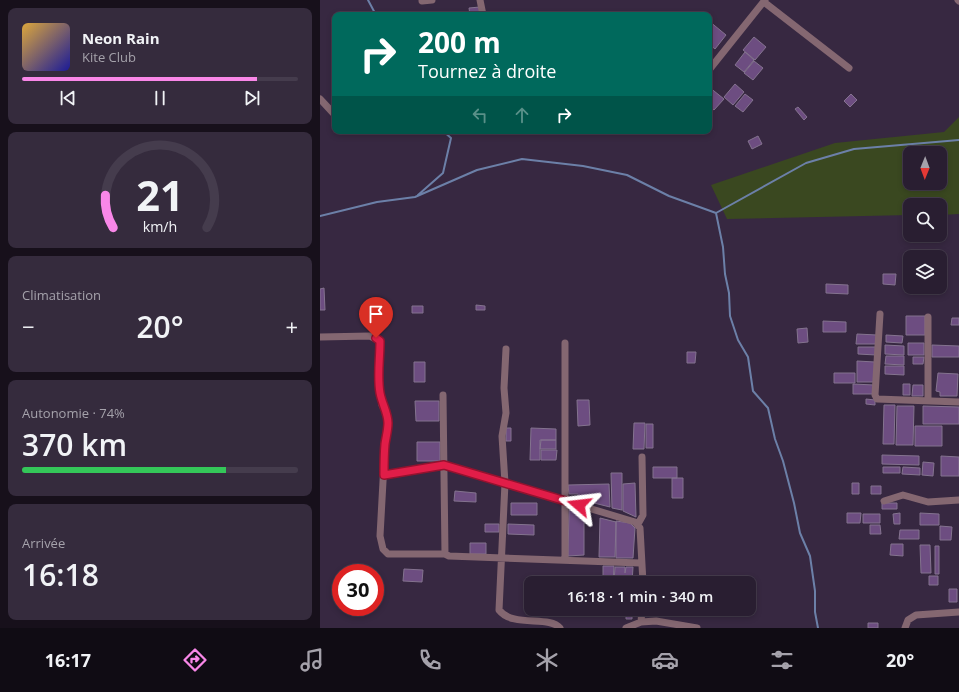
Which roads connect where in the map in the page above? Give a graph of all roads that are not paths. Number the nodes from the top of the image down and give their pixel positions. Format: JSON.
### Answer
{"nodes":[{"id":1,"x":432,"y":0,"type":"edge"},
{"id":2,"x":480,"y":0,"type":"edge"},
{"id":3,"x":422,"y":1,"type":"dead end"},
{"id":4,"x":764,"y":1,"type":"edge"},
{"id":5,"x":482,"y":12,"type":"edge"},
{"id":6,"x":712,"y":66,"type":"edge"},
{"id":7,"x":849,"y":68,"type":"dead end"},
{"id":8,"x":320,"y":99,"type":"edge"},
{"id":9,"x":332,"y":112,"type":"edge"},
{"id":10,"x":880,"y":314,"type":"dead end"},
{"id":11,"x":928,"y":317,"type":"dead end"},
{"id":12,"x":320,"y":337,"type":"edge"},
{"id":13,"x":565,"y":343,"type":"dead end"},
{"id":14,"x":506,"y":349,"type":"dead end"},
{"id":15,"x":443,"y":395,"type":"dead end"},
{"id":16,"x":928,"y":401,"type":"junction"},
{"id":17,"x":959,"y":402,"type":"edge"},
{"id":18,"x":642,"y":458,"type":"dead end"},
{"id":19,"x":444,"y":465,"type":"junction"},
{"id":20,"x":384,"y":475,"type":"junction"},
{"id":21,"x":506,"y":483,"type":"junction"},
{"id":22,"x":959,"y":500,"type":"edge"},
{"id":23,"x":565,"y":501,"type":"junction"},
{"id":24,"x":884,"y":501,"type":"dead end"},
{"id":25,"x":638,"y":524,"type":"junction"},
{"id":26,"x":445,"y":554,"type":"junction"},
{"id":27,"x":502,"y":558,"type":"junction"},
{"id":28,"x":565,"y":559,"type":"junction"},
{"id":29,"x":640,"y":563,"type":"junction"},
{"id":30,"x":641,"y":576,"type":"edge"},
{"id":31,"x":959,"y":612,"type":"edge"},
{"id":32,"x":641,"y":616,"type":"edge"},
{"id":33,"x":641,"y":622,"type":"junction"},
{"id":34,"x":560,"y":628,"type":"edge"},
{"id":35,"x":626,"y":628,"type":"edge"},
{"id":36,"x":697,"y":628,"type":"edge"},
{"id":37,"x":905,"y":628,"type":"edge"}],
"edges":[{"from":1,"to":3,"type":"street"},
{"from":2,"to":5,"type":"street"},
{"from":4,"to":6,"type":"street"},
{"from":4,"to":7,"type":"street"},
{"from":8,"to":9,"type":"street"},
{"from":10,"to":16,"type":"street"},
{"from":11,"to":16,"type":"street"},
{"from":12,"to":20,"type":"street"},
{"from":13,"to":23,"type":"street"},
{"from":14,"to":21,"type":"street"},
{"from":15,"to":19,"type":"street"},
{"from":16,"to":17,"type":"street"},
{"from":18,"to":25,"type":"street"},
{"from":19,"to":20,"type":"street"},
{"from":19,"to":21,"type":"street"},
{"from":19,"to":26,"type":"street"},
{"from":20,"to":26,"type":"street"},
{"from":21,"to":23,"type":"street"},
{"from":21,"to":27,"type":"street"},
{"from":22,"to":24,"type":"street"},
{"from":23,"to":25,"type":"street"},
{"from":23,"to":28,"type":"street"},
{"from":25,"to":29,"type":"street"},
{"from":26,"to":27,"type":"street"},
{"from":27,"to":28,"type":"street"},
{"from":27,"to":34,"type":"street"},
{"from":28,"to":29,"type":"street"},
{"from":29,"to":30,"type":"street"},
{"from":31,"to":37,"type":"street"},
{"from":32,"to":33,"type":"street"},
{"from":33,"to":35,"type":"street"},
{"from":33,"to":36,"type":"street"}]}
